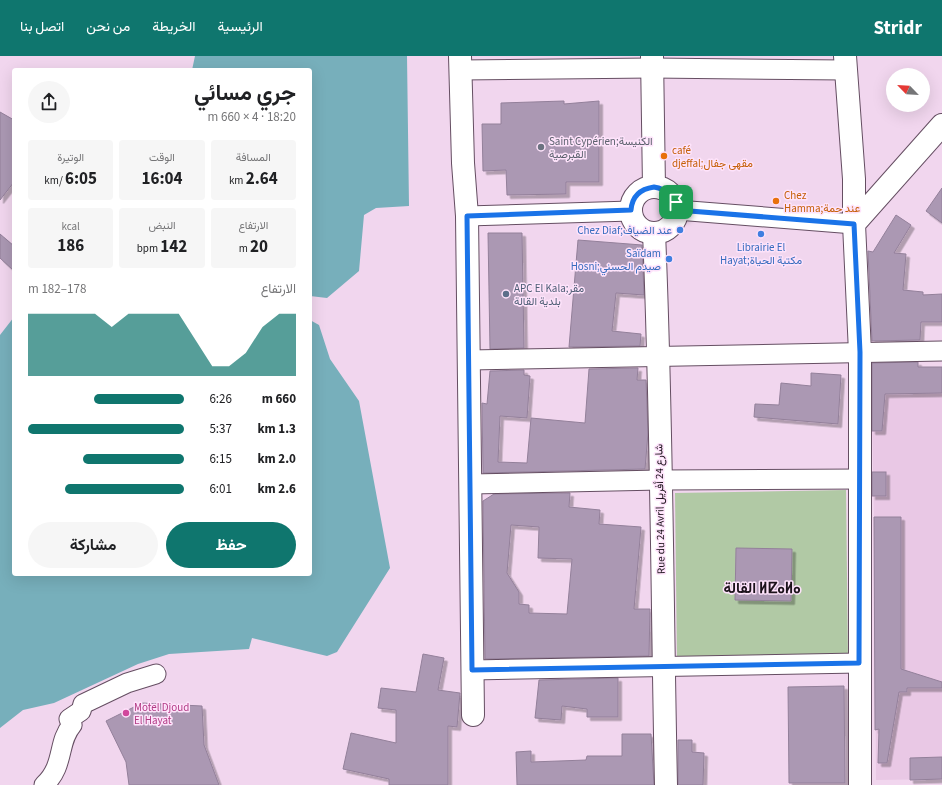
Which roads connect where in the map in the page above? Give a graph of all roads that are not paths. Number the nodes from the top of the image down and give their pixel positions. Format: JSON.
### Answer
{"nodes":[{"id":1,"x":652,"y":62,"type":"edge"},
{"id":2,"x":460,"y":63,"type":"edge"},
{"id":3,"x":845,"y":63,"type":"edge"},
{"id":4,"x":942,"y":125,"type":"edge"},
{"id":5,"x":654,"y":187,"type":"junction"},
{"id":6,"x":631,"y":210,"type":"junction"},
{"id":7,"x":677,"y":210,"type":"junction"},
{"id":8,"x":467,"y":216,"type":"junction"},
{"id":9,"x":854,"y":224,"type":"junction"},
{"id":10,"x":654,"y":233,"type":"junction"},
{"id":11,"x":942,"y":351,"type":"edge"},
{"id":12,"x":860,"y":352,"type":"junction"},
{"id":13,"x":659,"y":356,"type":"junction"},
{"id":14,"x":469,"y":360,"type":"junction"},
{"id":15,"x":660,"y":480,"type":"junction"},
{"id":16,"x":861,"y":480,"type":"junction"},
{"id":17,"x":470,"y":484,"type":"junction"},
{"id":18,"x":859,"y":663,"type":"junction"},
{"id":19,"x":663,"y":667,"type":"junction"},
{"id":20,"x":472,"y":670,"type":"junction"},
{"id":21,"x":156,"y":674,"type":"dead end"},
{"id":22,"x":473,"y":715,"type":"dead end"},
{"id":23,"x":44,"y":785,"type":"edge"},
{"id":24,"x":666,"y":785,"type":"edge"},
{"id":25,"x":860,"y":785,"type":"edge"}],
"edges":[{"from":1,"to":2,"type":"street"},
{"from":1,"to":3,"type":"street"},
{"from":1,"to":5,"type":"street"},
{"from":2,"to":8,"type":"street"},
{"from":3,"to":9,"type":"street"},
{"from":4,"to":9,"type":"street"},
{"from":5,"to":6,"type":"street"},
{"from":5,"to":7,"type":"street"},
{"from":6,"to":8,"type":"street"},
{"from":6,"to":10,"type":"street"},
{"from":7,"to":9,"type":"street"},
{"from":7,"to":10,"type":"street"},
{"from":8,"to":14,"type":"street"},
{"from":9,"to":12,"type":"street"},
{"from":10,"to":13,"type":"street","name":"Rue du 24 Avril شارع 24 أفريل"},
{"from":11,"to":12,"type":"street"},
{"from":12,"to":13,"type":"street"},
{"from":12,"to":16,"type":"street"},
{"from":13,"to":14,"type":"street"},
{"from":13,"to":15,"type":"street","name":"Rue du 24 Avril شارع 24 أفريل"},
{"from":14,"to":17,"type":"street"},
{"from":15,"to":16,"type":"street"},
{"from":15,"to":17,"type":"street"},
{"from":15,"to":19,"type":"street","name":"Rue du 24 Avril شارع 24 أفريل"},
{"from":16,"to":18,"type":"street"},
{"from":17,"to":20,"type":"street"},
{"from":18,"to":19,"type":"street"},
{"from":18,"to":25,"type":"street"},
{"from":19,"to":20,"type":"street"},
{"from":19,"to":24,"type":"street","name":"Rue du 24 Avril شارع 24 أفريل"},
{"from":20,"to":22,"type":"street"},
{"from":21,"to":23,"type":"street"}]}
